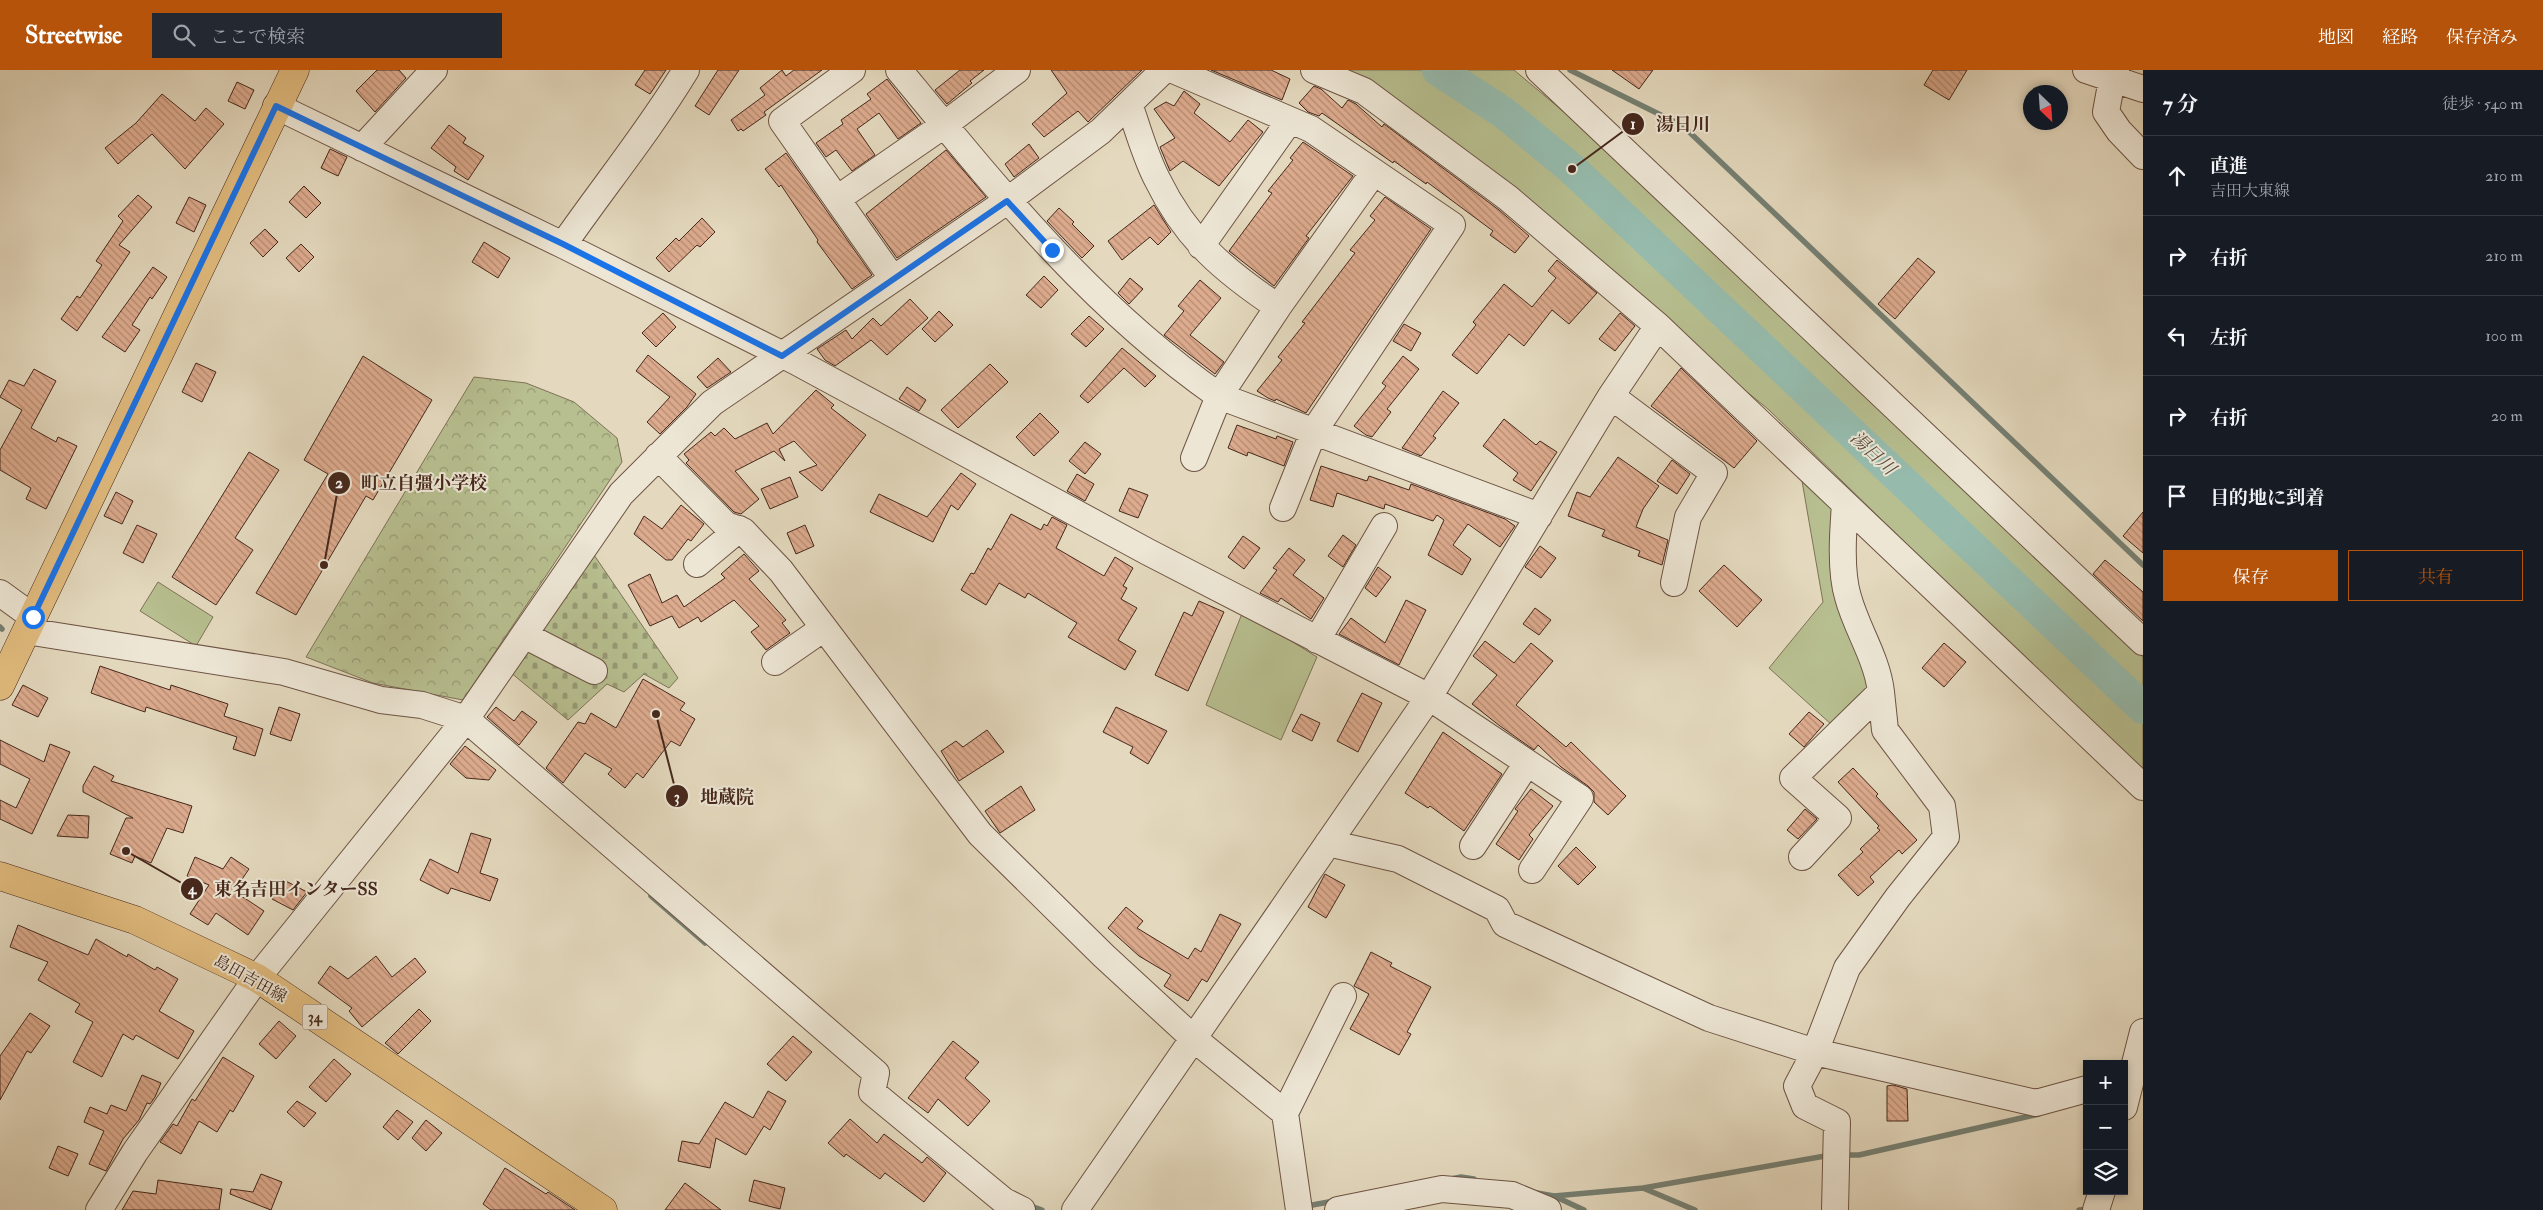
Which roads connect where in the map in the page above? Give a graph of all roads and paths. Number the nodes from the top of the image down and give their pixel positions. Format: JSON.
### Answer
{"nodes":[{"id":1,"x":295,"y":70,"type":"edge"},
{"id":2,"x":434,"y":70,"type":"edge"},
{"id":3,"x":686,"y":70,"type":"edge"},
{"id":4,"x":852,"y":70,"type":"edge"},
{"id":5,"x":899,"y":70,"type":"edge"},
{"id":6,"x":1017,"y":70,"type":"edge"},
{"id":7,"x":1164,"y":70,"type":"edge"},
{"id":8,"x":1173,"y":70,"type":"edge"},
{"id":9,"x":1314,"y":70,"type":"edge"},
{"id":10,"x":1539,"y":70,"type":"edge"},
{"id":11,"x":2086,"y":70,"type":"edge"},
{"id":12,"x":2114,"y":74,"type":"edge"},
{"id":13,"x":2143,"y":89,"type":"edge"},
{"id":14,"x":1129,"y":104,"type":"junction"},
{"id":15,"x":276,"y":106,"type":"junction"},
{"id":16,"x":1290,"y":120,"type":"junction"},
{"id":17,"x":944,"y":125,"type":"junction"},
{"id":18,"x":362,"y":148,"type":"junction"},
{"id":19,"x":2143,"y":156,"type":"edge"},
{"id":20,"x":1374,"y":172,"type":"junction"},
{"id":21,"x":837,"y":199,"type":"junction"},
{"id":22,"x":1007,"y":201,"type":"junction"},
{"id":23,"x":563,"y":244,"type":"junction"},
{"id":24,"x":1201,"y":246,"type":"junction"},
{"id":25,"x":894,"y":280,"type":"junction"},
{"id":26,"x":1278,"y":307,"type":"junction"},
{"id":27,"x":1658,"y":326,"type":"junction"},
{"id":28,"x":782,"y":356,"type":"junction"},
{"id":29,"x":1219,"y":396,"type":"junction"},
{"id":30,"x":1611,"y":396,"type":"junction"},
{"id":31,"x":1314,"y":431,"type":"junction"},
{"id":32,"x":658,"y":456,"type":"junction"},
{"id":33,"x":1194,"y":458,"type":"dead end"},
{"id":34,"x":1845,"y":504,"type":"junction"},
{"id":35,"x":1283,"y":508,"type":"dead end"},
{"id":36,"x":1539,"y":516,"type":"junction"},
{"id":37,"x":1384,"y":526,"type":"dead end"},
{"id":38,"x":739,"y":529,"type":"junction"},
{"id":39,"x":697,"y":564,"type":"dead end"},
{"id":40,"x":1674,"y":583,"type":"dead end"},
{"id":41,"x":0,"y":593,"type":"edge"},
{"id":42,"x":30,"y":624,"type":"junction"},
{"id":43,"x":824,"y":628,"type":"junction"},
{"id":44,"x":524,"y":635,"type":"junction"},
{"id":45,"x":1317,"y":640,"type":"junction"},
{"id":46,"x":2143,"y":642,"type":"edge"},
{"id":47,"x":775,"y":662,"type":"dead end"},
{"id":48,"x":594,"y":671,"type":"dead end"},
{"id":49,"x":0,"y":686,"type":"edge"},
{"id":50,"x":1881,"y":692,"type":"junction"},
{"id":51,"x":1429,"y":697,"type":"junction"},
{"id":52,"x":466,"y":719,"type":"junction"},
{"id":53,"x":1527,"y":763,"type":"junction"},
{"id":54,"x":2143,"y":787,"type":"edge"},
{"id":55,"x":1328,"y":843,"type":"junction"},
{"id":56,"x":1473,"y":846,"type":"dead end"},
{"id":57,"x":1802,"y":857,"type":"dead end"},
{"id":58,"x":1532,"y":870,"type":"dead end"},
{"id":59,"x":0,"y":876,"type":"edge"},
{"id":60,"x":257,"y":978,"type":"junction"},
{"id":61,"x":1343,"y":996,"type":"dead end"},
{"id":62,"x":2143,"y":1032,"type":"edge"},
{"id":63,"x":1193,"y":1038,"type":"junction"},
{"id":64,"x":1815,"y":1052,"type":"junction"},
{"id":65,"x":2083,"y":1090,"type":"edge"},
{"id":66,"x":2128,"y":1090,"type":"edge"},
{"id":67,"x":1285,"y":1113,"type":"junction"},
{"id":68,"x":1075,"y":1209,"type":"edge"},
{"id":69,"x":99,"y":1210,"type":"edge"},
{"id":70,"x":604,"y":1210,"type":"edge"},
{"id":71,"x":1022,"y":1210,"type":"edge"},
{"id":72,"x":1299,"y":1210,"type":"edge"},
{"id":73,"x":1338,"y":1210,"type":"edge"},
{"id":74,"x":1548,"y":1210,"type":"edge"},
{"id":75,"x":1836,"y":1210,"type":"edge"}],
"edges":[{"from":1,"to":15,"type":"main road"},
{"from":2,"to":18,"type":"street"},
{"from":3,"to":23,"type":"street"},
{"from":4,"to":21,"type":"street"},
{"from":5,"to":17,"type":"street"},
{"from":6,"to":17,"type":"street"},
{"from":7,"to":14,"type":"street"},
{"from":8,"to":16,"type":"street"},
{"from":9,"to":27,"type":"street"},
{"from":10,"to":46,"type":"street"},
{"from":11,"to":12,"type":"street"},
{"from":12,"to":13,"type":"street"},
{"from":12,"to":19,"type":"street"},
{"from":14,"to":22,"type":"street"},
{"from":14,"to":24,"type":"street"},
{"from":15,"to":18,"type":"street"},
{"from":15,"to":42,"type":"main road"},
{"from":16,"to":20,"type":"street"},
{"from":16,"to":24,"type":"street"},
{"from":17,"to":21,"type":"street"},
{"from":17,"to":22,"type":"street"},
{"from":18,"to":23,"type":"street"},
{"from":20,"to":26,"type":"street"},
{"from":20,"to":31,"type":"street"},
{"from":21,"to":25,"type":"street"},
{"from":22,"to":25,"type":"street"},
{"from":22,"to":29,"type":"street"},
{"from":23,"to":28,"type":"street"},
{"from":24,"to":26,"type":"street"},
{"from":25,"to":28,"type":"street"},
{"from":26,"to":29,"type":"street"},
{"from":27,"to":30,"type":"street"},
{"from":27,"to":34,"type":"street"},
{"from":28,"to":32,"type":"street"},
{"from":28,"to":45,"type":"street"},
{"from":29,"to":31,"type":"street"},
{"from":29,"to":33,"type":"street"},
{"from":30,"to":36,"type":"street"},
{"from":30,"to":40,"type":"street"},
{"from":31,"to":35,"type":"street"},
{"from":31,"to":36,"type":"street"},
{"from":32,"to":38,"type":"street"},
{"from":32,"to":44,"type":"street"},
{"from":34,"to":50,"type":"street"},
{"from":34,"to":54,"type":"street"},
{"from":36,"to":51,"type":"street"},
{"from":37,"to":45,"type":"street"},
{"from":38,"to":39,"type":"street"},
{"from":38,"to":43,"type":"street"},
{"from":41,"to":42,"type":"street"},
{"from":42,"to":49,"type":"main road"},
{"from":42,"to":52,"type":"street"},
{"from":43,"to":47,"type":"street"},
{"from":43,"to":63,"type":"street"},
{"from":44,"to":48,"type":"street"},
{"from":44,"to":52,"type":"street"},
{"from":45,"to":51,"type":"street"},
{"from":50,"to":57,"type":"street"},
{"from":50,"to":64,"type":"street"},
{"from":51,"to":53,"type":"street"},
{"from":51,"to":55,"type":"street"},
{"from":52,"to":60,"type":"street"},
{"from":52,"to":71,"type":"street"},
{"from":53,"to":56,"type":"street"},
{"from":53,"to":58,"type":"street"},
{"from":55,"to":63,"type":"street"},
{"from":55,"to":64,"type":"street"},
{"from":59,"to":60,"type":"main road","name":"島田吉田線","number":"34"},
{"from":60,"to":69,"type":"street"},
{"from":60,"to":70,"type":"main road","name":"島田吉田線","number":"34"},
{"from":61,"to":67,"type":"street"},
{"from":62,"to":66,"type":"street"},
{"from":63,"to":67,"type":"street"},
{"from":63,"to":68,"type":"street"},
{"from":64,"to":65,"type":"street"},
{"from":64,"to":75,"type":"street"},
{"from":67,"to":72,"type":"street"},
{"from":73,"to":74,"type":"street"}]}
